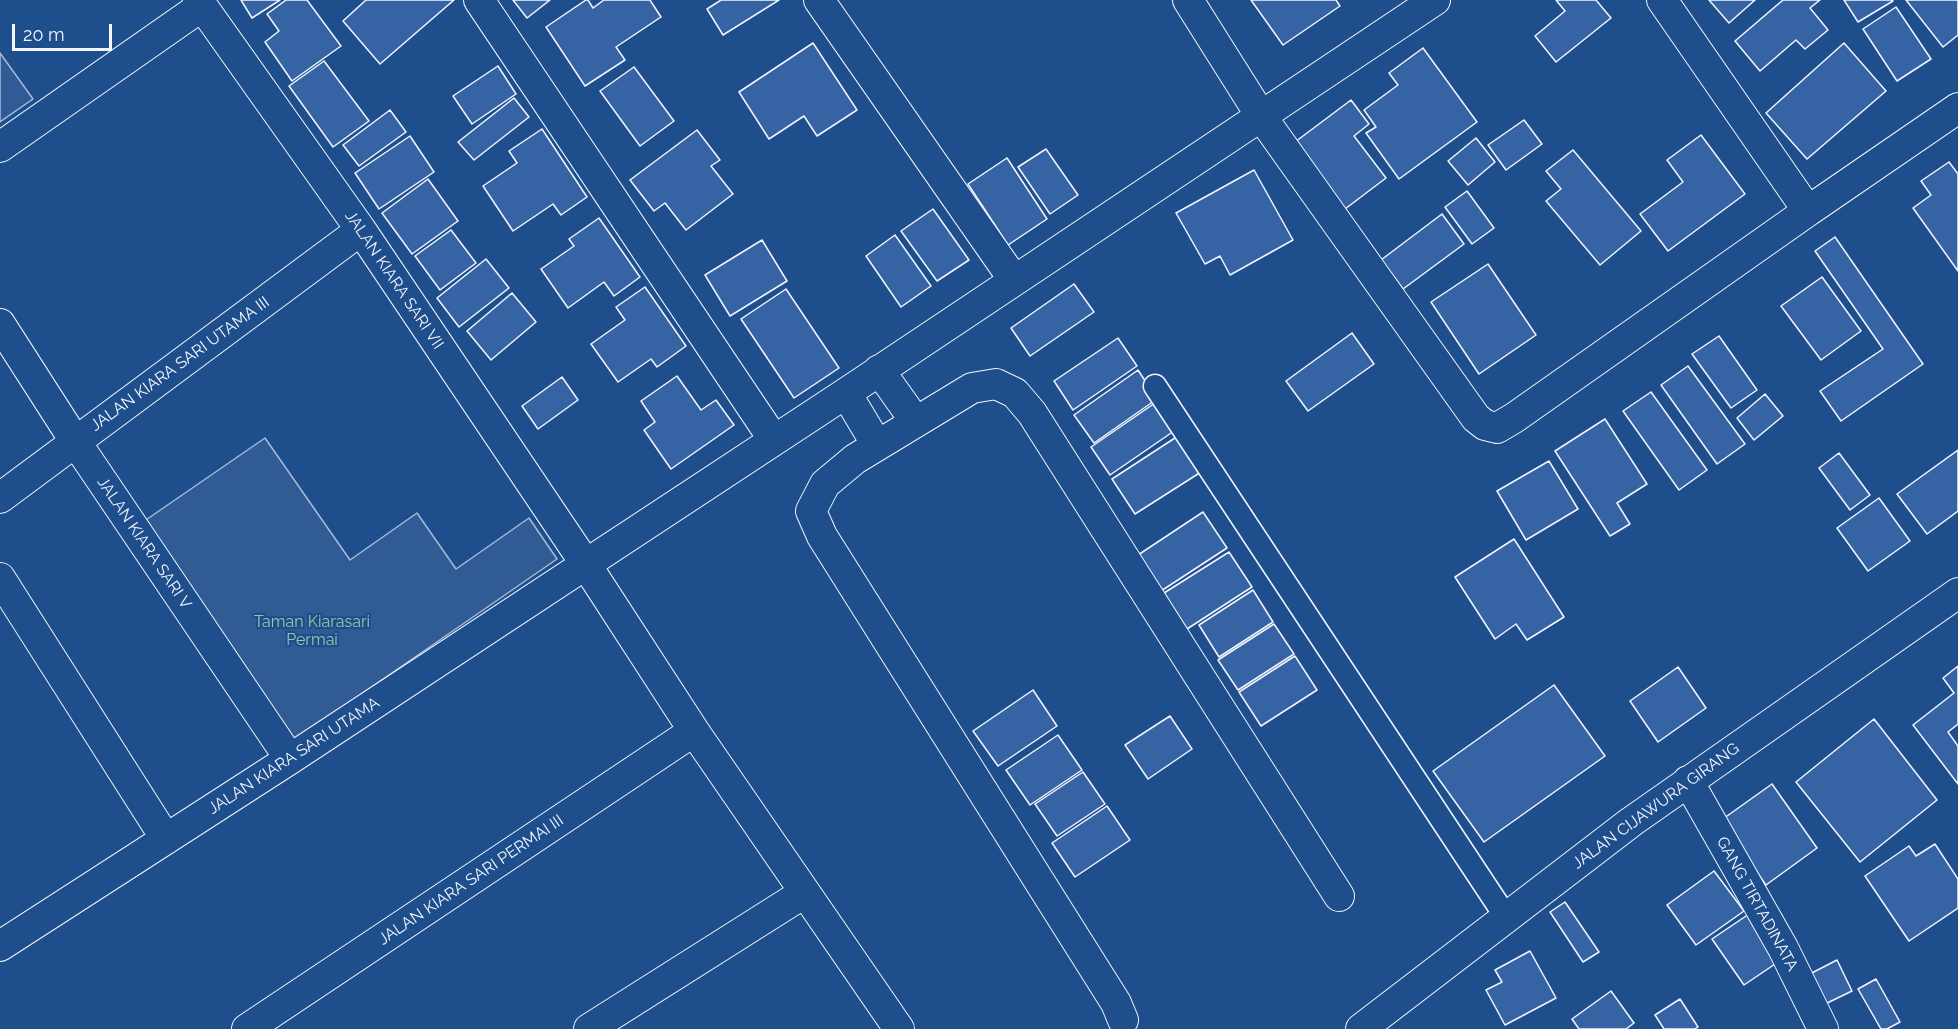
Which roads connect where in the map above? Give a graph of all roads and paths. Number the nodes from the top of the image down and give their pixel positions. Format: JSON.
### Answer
{"nodes":[{"id":1,"x":479,"y":0,"type":"edge"},
{"id":2,"x":819,"y":0,"type":"edge"},
{"id":3,"x":1188,"y":0,"type":"edge"},
{"id":4,"x":1436,"y":0,"type":"edge"},
{"id":5,"x":1662,"y":0,"type":"edge"},
{"id":6,"x":200,"y":3,"type":"edge"},
{"id":7,"x":1958,"y":108,"type":"edge"},
{"id":8,"x":1261,"y":116,"type":"junction"},
{"id":9,"x":0,"y":147,"type":"edge"},
{"id":10,"x":1808,"y":211,"type":"junction"},
{"id":11,"x":361,"y":230,"type":"junction"},
{"id":12,"x":1014,"y":280,"type":"junction"},
{"id":13,"x":0,"y":324,"type":"edge"},
{"id":14,"x":879,"y":370,"type":"junction"},
{"id":15,"x":1155,"y":386,"type":"dead end"},
{"id":16,"x":846,"y":393,"type":"junction"},
{"id":17,"x":916,"y":422,"type":"junction"},
{"id":18,"x":774,"y":440,"type":"junction"},
{"id":19,"x":75,"y":441,"type":"junction"},
{"id":20,"x":877,"y":445,"type":"junction"},
{"id":21,"x":0,"y":498,"type":"edge"},
{"id":22,"x":585,"y":563,"type":"junction"},
{"id":23,"x":0,"y":578,"type":"edge"},
{"id":24,"x":1958,"y":593,"type":"edge"},
{"id":25,"x":694,"y":731,"type":"junction"},
{"id":26,"x":290,"y":759,"type":"junction"},
{"id":27,"x":1688,"y":781,"type":"junction"},
{"id":28,"x":166,"y":839,"type":"junction"},
{"id":29,"x":804,"y":892,"type":"junction"},
{"id":30,"x":1339,"y":896,"type":"dead end"},
{"id":31,"x":1506,"y":917,"type":"junction"},
{"id":32,"x":0,"y":946,"type":"edge"},
{"id":33,"x":1124,"y":1020,"type":"dead end"},
{"id":34,"x":1366,"y":1027,"type":"edge"},
{"id":35,"x":248,"y":1029,"type":"edge"},
{"id":36,"x":589,"y":1029,"type":"edge"},
{"id":37,"x":899,"y":1029,"type":"edge"},
{"id":38,"x":1823,"y":1029,"type":"edge"}],
"edges":[{"from":1,"to":18,"type":"street"},
{"from":2,"to":12,"type":"street"},
{"from":3,"to":8,"type":"street"},
{"from":4,"to":8,"type":"street","name":"JALAN KIARA SARI UTAMA"},
{"from":5,"to":10,"type":"street"},
{"from":6,"to":9,"type":"street"},
{"from":6,"to":11,"type":"street","name":"JALAN KIARA SARI VII"},
{"from":7,"to":10,"type":"street"},
{"from":8,"to":10,"type":"street"},
{"from":8,"to":12,"type":"street","name":"JALAN KIARA SARI UTAMA"},
{"from":11,"to":19,"type":"street","name":"JALAN KIARA SARI UTAMA III"},
{"from":11,"to":22,"type":"street","name":"JALAN KIARA SARI VII"},
{"from":12,"to":14,"type":"street","name":"JALAN KIARA SARI UTAMA"},
{"from":13,"to":19,"type":"street","name":"JALAN KIARA SARI V"},
{"from":14,"to":16,"type":"street","name":"JALAN KIARA SARI UTAMA"},
{"from":14,"to":17,"type":"street"},
{"from":15,"to":31,"type":"street"},
{"from":16,"to":18,"type":"street","name":"JALAN KIARA SARI UTAMA"},
{"from":16,"to":20,"type":"street"},
{"from":17,"to":20,"type":"street"},
{"from":17,"to":30,"type":"street"},
{"from":18,"to":22,"type":"street","name":"JALAN KIARA SARI UTAMA"},
{"from":19,"to":21,"type":"street","name":"JALAN KIARA SARI UTAMA III"},
{"from":19,"to":26,"type":"street","name":"JALAN KIARA SARI V"},
{"from":20,"to":33,"type":"street"},
{"from":22,"to":25,"type":"street","name":"JALAN KIARA SARI VII"},
{"from":22,"to":26,"type":"street","name":"JALAN KIARA SARI UTAMA"},
{"from":23,"to":28,"type":"street"},
{"from":24,"to":27,"type":"street","name":"JALAN CIJAWURA GIRANG"},
{"from":25,"to":29,"type":"street","name":"JALAN KIARA SARI VII"},
{"from":25,"to":35,"type":"street","name":"JALAN KIARA SARI PERMAI III"},
{"from":26,"to":28,"type":"street","name":"JALAN KIARA SARI UTAMA"},
{"from":27,"to":31,"type":"street","name":"JALAN CIJAWURA GIRANG"},
{"from":27,"to":38,"type":"street","name":"GANG TIRTADINATA"},
{"from":28,"to":32,"type":"street","name":"JALAN KIARA SARI UTAMA"},
{"from":29,"to":36,"type":"street"},
{"from":29,"to":37,"type":"street","name":"JALAN KIARA SARI VII"},
{"from":31,"to":34,"type":"street","name":"JALAN CIJAWURA GIRANG"}]}
